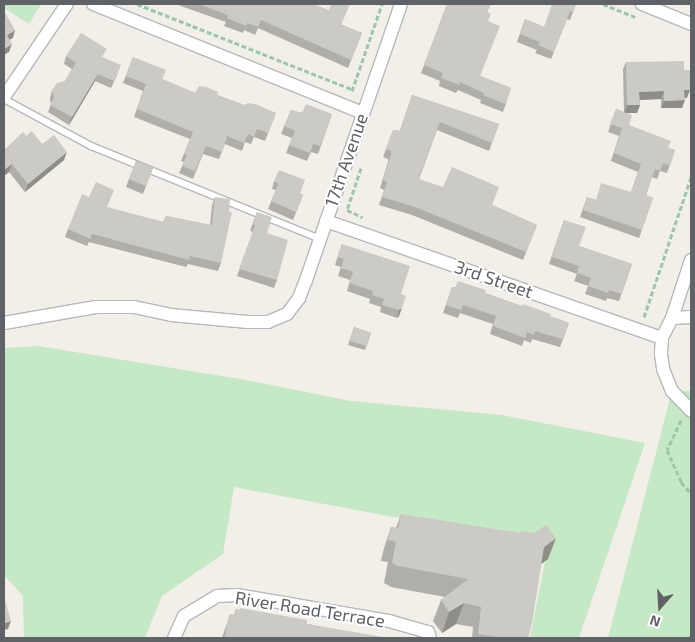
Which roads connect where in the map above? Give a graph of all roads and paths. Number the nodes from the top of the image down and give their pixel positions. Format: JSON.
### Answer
{"nodes":[{"id":1,"x":67,"y":4,"type":"edge"},
{"id":2,"x":93,"y":4,"type":"edge"},
{"id":3,"x":137,"y":4,"type":"edge"},
{"id":4,"x":382,"y":4,"type":"edge"},
{"id":5,"x":401,"y":4,"type":"edge"},
{"id":6,"x":642,"y":4,"type":"edge"},
{"id":7,"x":691,"y":24,"type":"edge"},
{"id":8,"x":352,"y":89,"type":"junction"},
{"id":9,"x":4,"y":98,"type":"edge"},
{"id":10,"x":346,"y":107,"type":"junction"},
{"id":11,"x":362,"y":114,"type":"junction"},
{"id":12,"x":363,"y":163,"type":"dead end"},
{"id":13,"x":691,"y":178,"type":"edge"},
{"id":14,"x":364,"y":218,"type":"dead end"},
{"id":15,"x":326,"y":221,"type":"junction"},
{"id":16,"x":320,"y":238,"type":"junction"},
{"id":17,"x":691,"y":260,"type":"edge"},
{"id":18,"x":635,"y":315,"type":"dead end"},
{"id":19,"x":691,"y":317,"type":"edge"},
{"id":20,"x":672,"y":318,"type":"junction"},
{"id":21,"x":4,"y":323,"type":"edge"},
{"id":22,"x":662,"y":338,"type":"junction"},
{"id":23,"x":689,"y":410,"type":"edge"},
{"id":24,"x":691,"y":493,"type":"edge"},
{"id":25,"x":174,"y":638,"type":"edge"},
{"id":26,"x":430,"y":638,"type":"edge"}],
"edges":[{"from":1,"to":9,"type":"street"},
{"from":2,"to":10,"type":"street"},
{"from":3,"to":8,"type":"path"},
{"from":4,"to":8,"type":"path"},
{"from":5,"to":11,"type":"street","name":"17th Avenue"},
{"from":6,"to":7,"type":"street"},
{"from":8,"to":10,"type":"path"},
{"from":9,"to":16,"type":"lane"},
{"from":10,"to":11,"type":"street"},
{"from":11,"to":15,"type":"street","name":"17th Avenue"},
{"from":12,"to":14,"type":"path"},
{"from":13,"to":18,"type":"path"},
{"from":15,"to":16,"type":"street","name":"17th Avenue"},
{"from":15,"to":22,"type":"street","name":"3rd Street"},
{"from":16,"to":21,"type":"street","name":"17th Avenue"},
{"from":17,"to":20,"type":"street"},
{"from":19,"to":20,"type":"street"},
{"from":20,"to":22,"type":"street"},
{"from":22,"to":23,"type":"street"},
{"from":23,"to":24,"type":"path"},
{"from":25,"to":26,"type":"street","name":"River Road Terrace"}]}
